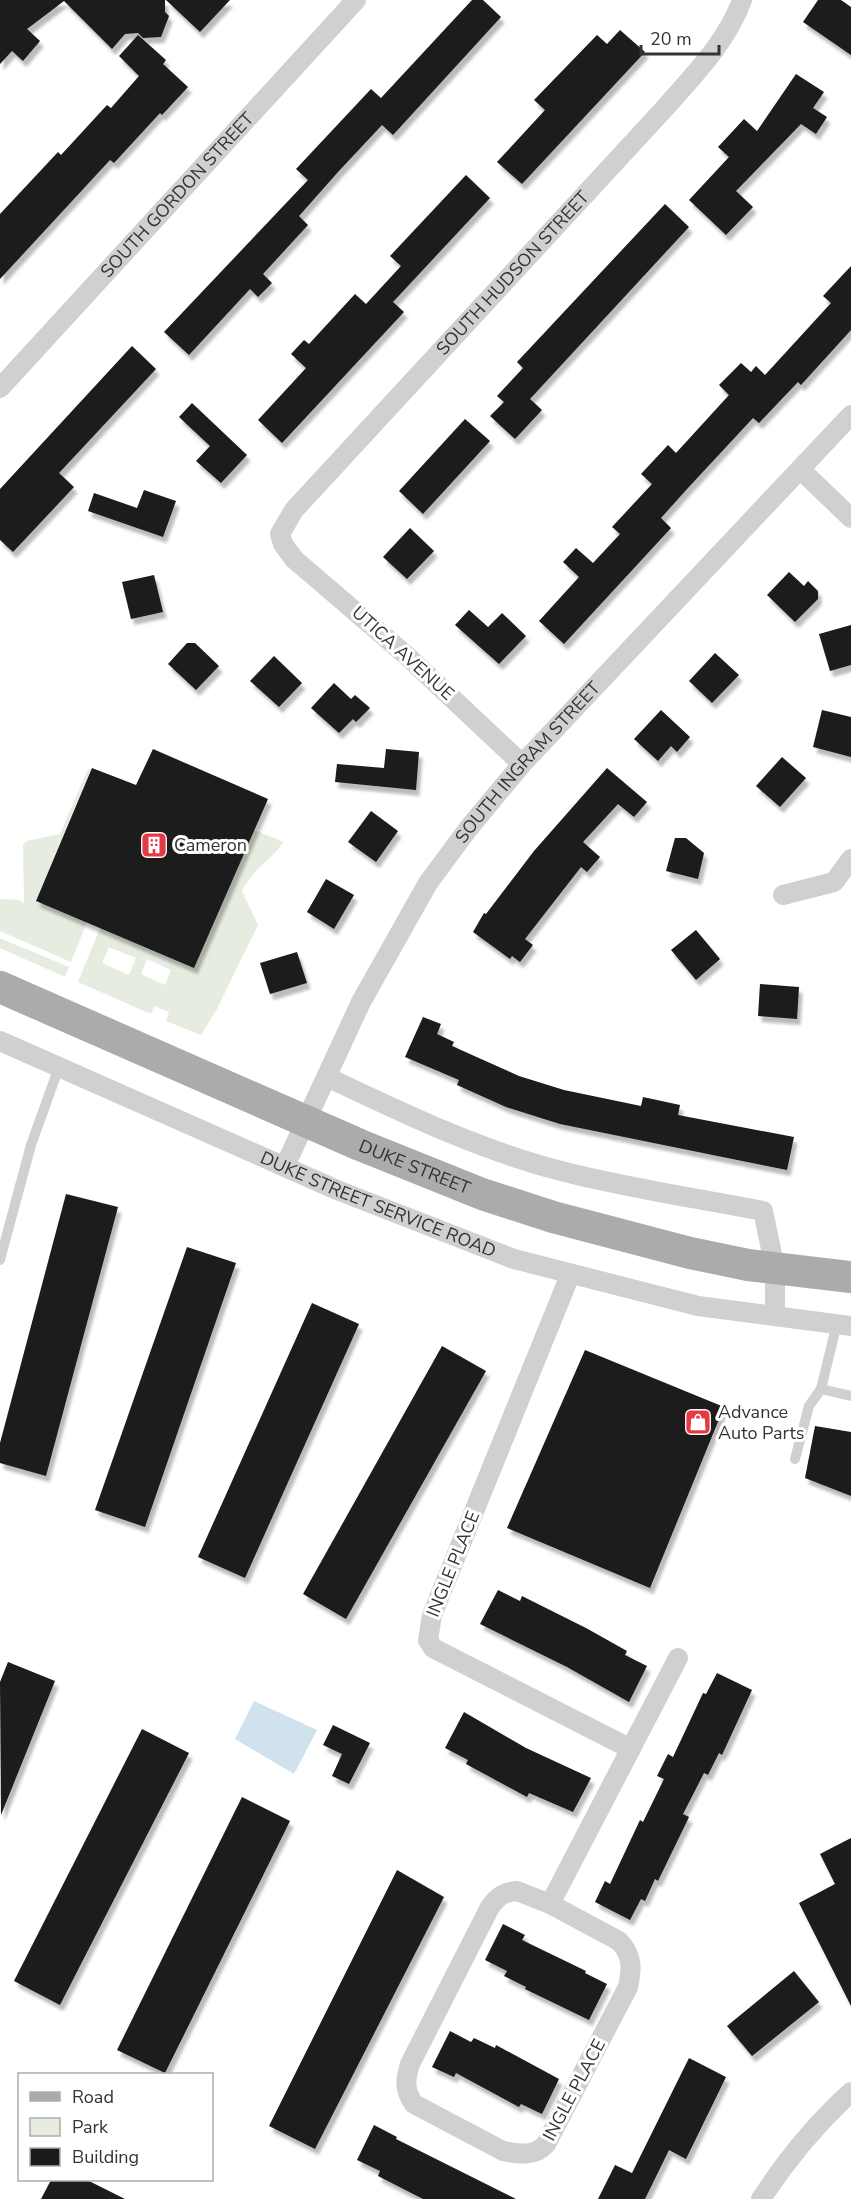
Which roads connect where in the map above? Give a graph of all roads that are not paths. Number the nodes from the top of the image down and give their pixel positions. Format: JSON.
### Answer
{"nodes":[{"id":1,"x":742,"y":0,"type":"edge"},
{"id":2,"x":344,"y":4,"type":"edge"},
{"id":3,"x":0,"y":388,"type":"edge"},
{"id":4,"x":851,"y":415,"type":"edge"},
{"id":5,"x":801,"y":470,"type":"junction"},
{"id":6,"x":851,"y":518,"type":"edge"},
{"id":7,"x":283,"y":544,"type":"joint"},
{"id":8,"x":522,"y":764,"type":"junction"},
{"id":9,"x":851,"y":860,"type":"edge"},
{"id":10,"x":783,"y":895,"type":"dead end"},
{"id":11,"x":0,"y":987,"type":"edge"},
{"id":12,"x":0,"y":1041,"type":"edge"},
{"id":13,"x":59,"y":1067,"type":"junction"},
{"id":14,"x":327,"y":1077,"type":"junction"},
{"id":15,"x":308,"y":1121,"type":"junction"},
{"id":16,"x":285,"y":1166,"type":"junction"},
{"id":17,"x":0,"y":1260,"type":"edge"},
{"id":18,"x":775,"y":1268,"type":"junction"},
{"id":19,"x":570,"y":1275,"type":"junction"},
{"id":20,"x":851,"y":1278,"type":"edge"},
{"id":21,"x":775,"y":1316,"type":"junction"},
{"id":22,"x":844,"y":1325,"type":"edge"},
{"id":23,"x":821,"y":1389,"type":"junction"},
{"id":24,"x":851,"y":1396,"type":"edge"},
{"id":25,"x":795,"y":1459,"type":"dead end"},
{"id":26,"x":678,"y":1658,"type":"dead end"},
{"id":27,"x":631,"y":1749,"type":"junction"},
{"id":28,"x":550,"y":1904,"type":"junction"},
{"id":29,"x":851,"y":2092,"type":"edge"},
{"id":30,"x":761,"y":2199,"type":"edge"}],
"edges":[{"from":1,"to":7,"type":"street","name":"SOUTH HUDSON STREET"},
{"from":2,"to":3,"type":"street","name":"SOUTH GORDON STREET"},
{"from":4,"to":5,"type":"street","name":"SOUTH INGRAM STREET"},
{"from":5,"to":6,"type":"street"},
{"from":5,"to":8,"type":"street","name":"SOUTH INGRAM STREET"},
{"from":7,"to":8,"type":"street","name":"UTICA AVENUE"},
{"from":8,"to":14,"type":"street","name":"SOUTH INGRAM STREET"},
{"from":9,"to":10,"type":"street"},
{"from":11,"to":15,"type":"main road","name":"DUKE STREET"},
{"from":12,"to":13,"type":"street","name":"DUKE STREET SERVICE ROAD"},
{"from":13,"to":16,"type":"street","name":"DUKE STREET SERVICE ROAD"},
{"from":13,"to":17,"type":"lane"},
{"from":14,"to":15,"type":"street","name":"SOUTH INGRAM STREET"},
{"from":14,"to":18,"type":"street"},
{"from":15,"to":16,"type":"street","name":"SOUTH INGRAM STREET"},
{"from":15,"to":18,"type":"main road","name":"DUKE STREET"},
{"from":16,"to":19,"type":"street","name":"DUKE STREET SERVICE ROAD"},
{"from":18,"to":20,"type":"main road","name":"DUKE STREET"},
{"from":18,"to":21,"type":"street"},
{"from":19,"to":21,"type":"street","name":"DUKE STREET SERVICE ROAD"},
{"from":19,"to":27,"type":"street","name":"INGLE PLACE"},
{"from":21,"to":22,"type":"street","name":"DUKE STREET SERVICE ROAD"},
{"from":22,"to":23,"type":"lane"},
{"from":23,"to":24,"type":"lane"},
{"from":23,"to":25,"type":"lane"},
{"from":26,"to":27,"type":"street"},
{"from":27,"to":28,"type":"street"},
{"from":28,"to":28,"type":"street","name":"INGLE PLACE"},
{"from":29,"to":30,"type":"street"}]}
